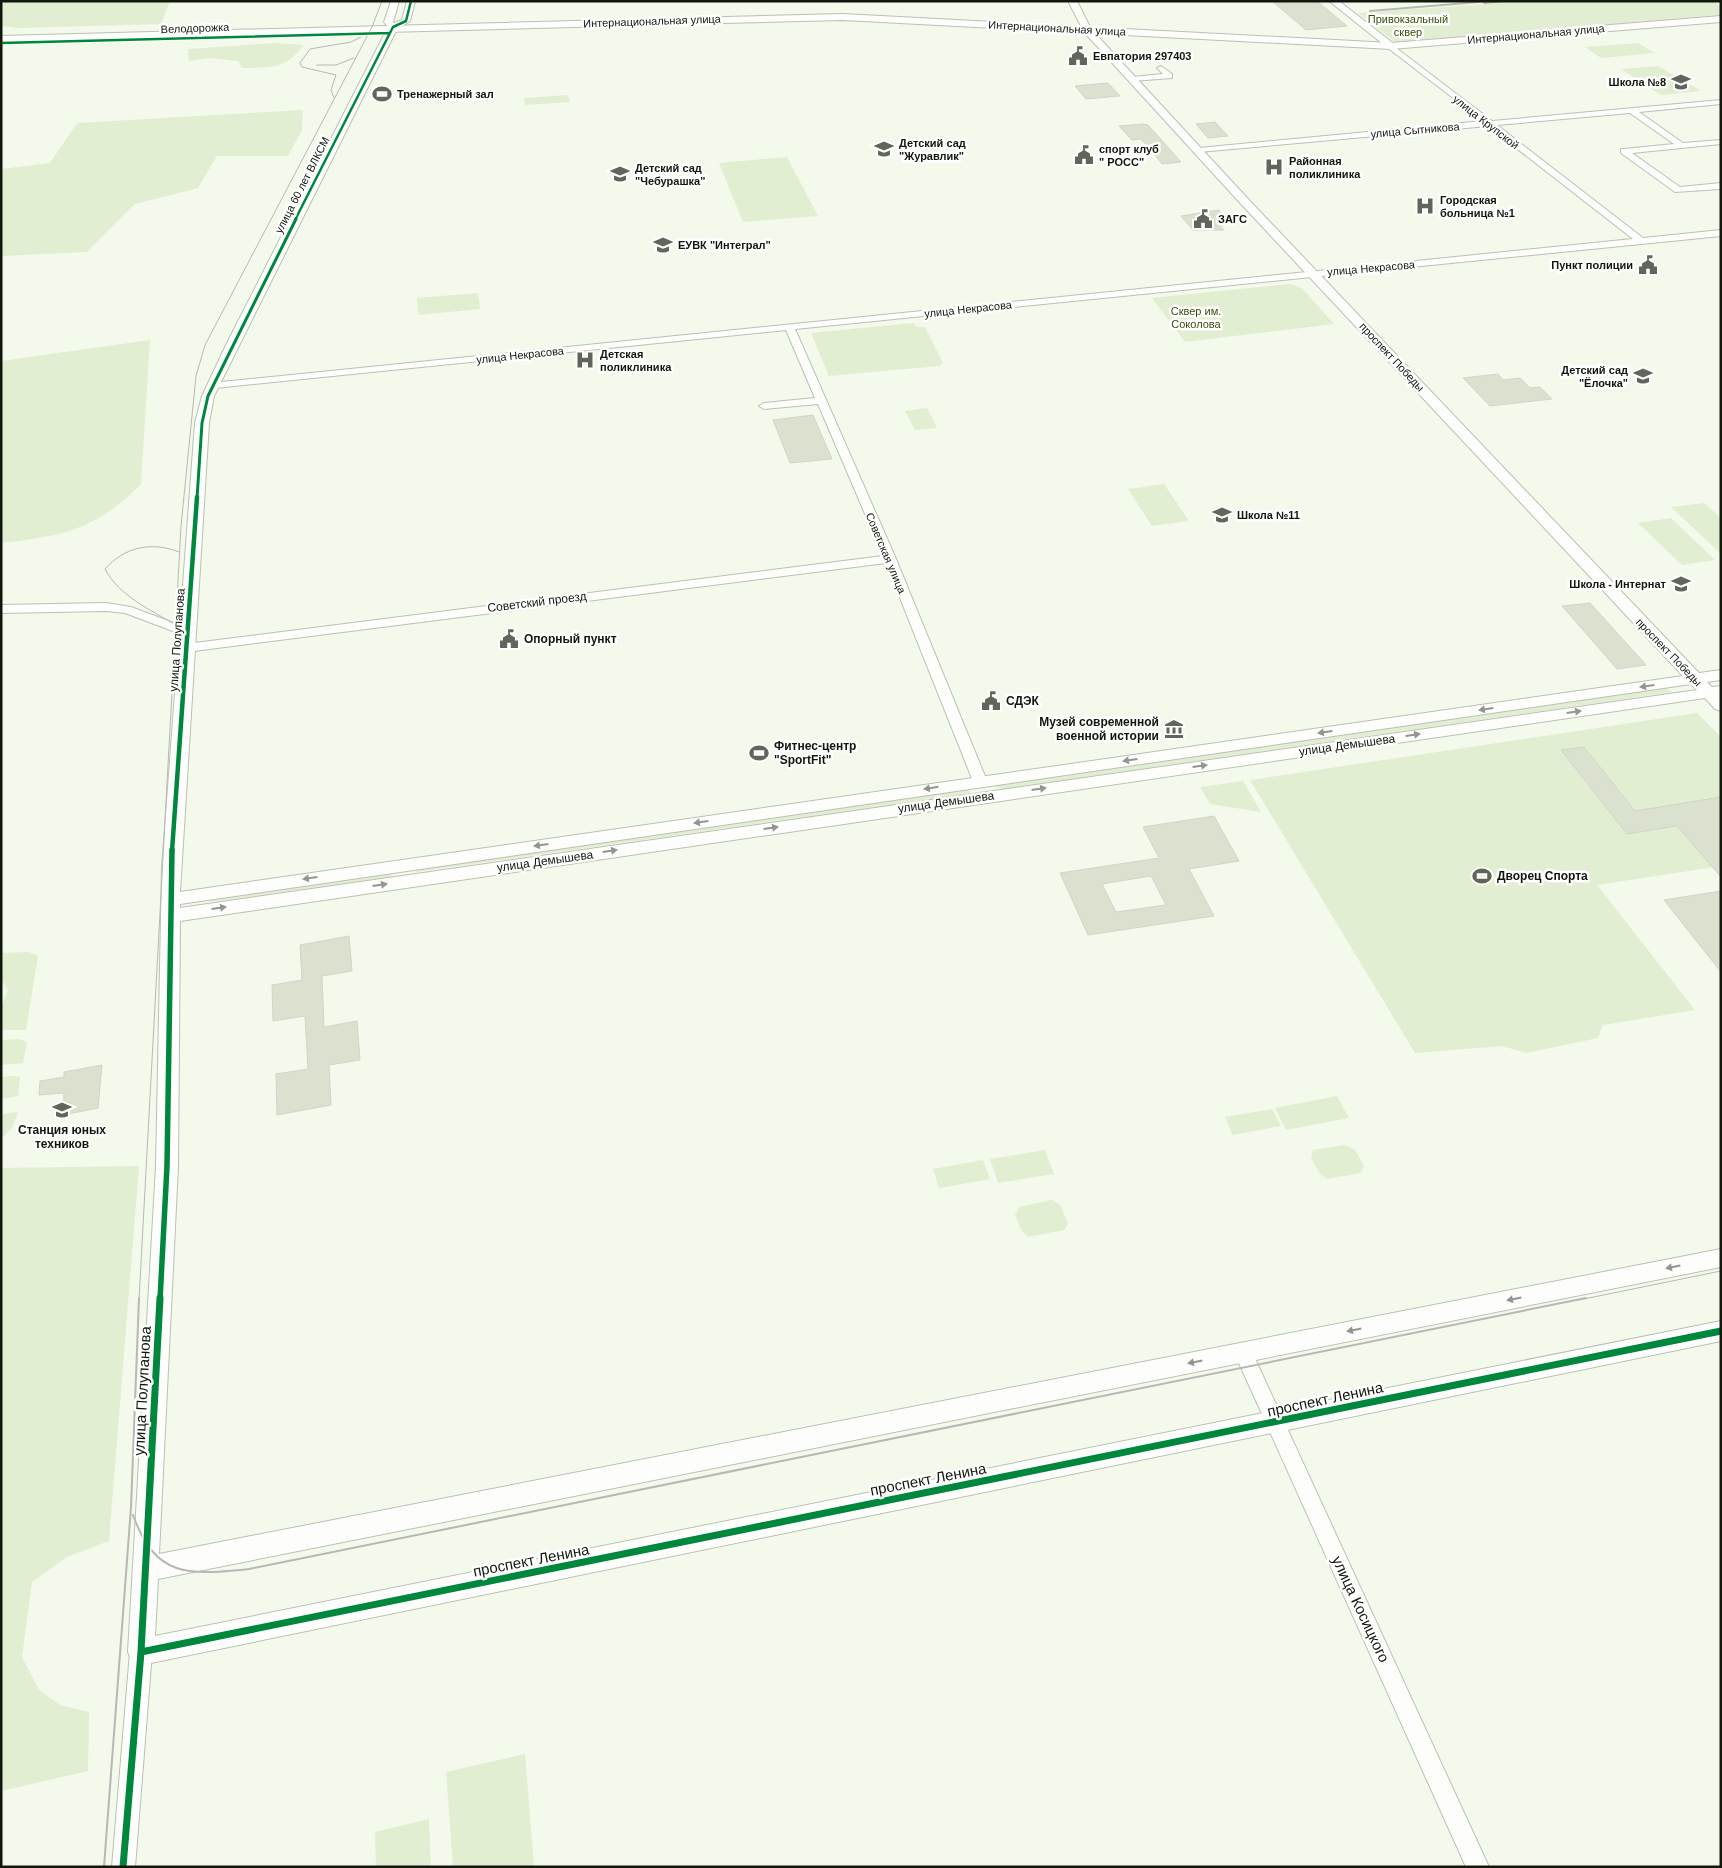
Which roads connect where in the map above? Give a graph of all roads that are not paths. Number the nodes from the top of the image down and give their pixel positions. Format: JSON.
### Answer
{"nodes":[{"id":1,"x":395,"y":1,"type":"edge"},
{"id":2,"x":411,"y":1,"type":"edge"},
{"id":3,"x":1072,"y":1,"type":"edge"},
{"id":4,"x":1333,"y":1,"type":"edge"},
{"id":5,"x":1721,"y":19,"type":"edge"},
{"id":6,"x":393,"y":28,"type":"junction"},
{"id":7,"x":1087,"y":30,"type":"junction"},
{"id":8,"x":1,"y":39,"type":"edge"},
{"id":9,"x":1390,"y":46,"type":"junction"},
{"id":10,"x":1160,"y":68,"type":"dead end"},
{"id":11,"x":1132,"y":79,"type":"junction"},
{"id":12,"x":1721,"y":102,"type":"edge"},
{"id":13,"x":1631,"y":110,"type":"junction"},
{"id":14,"x":1486,"y":123,"type":"junction"},
{"id":15,"x":1721,"y":142,"type":"edge"},
{"id":16,"x":1682,"y":146,"type":"junction"},
{"id":17,"x":1198,"y":150,"type":"junction"},
{"id":18,"x":1721,"y":186,"type":"edge"},
{"id":19,"x":1721,"y":233,"type":"edge"},
{"id":20,"x":1641,"y":242,"type":"junction"},
{"id":21,"x":1314,"y":273,"type":"junction"},
{"id":22,"x":789,"y":326,"type":"junction"},
{"id":23,"x":215,"y":385,"type":"junction"},
{"id":24,"x":821,"y":400,"type":"junction"},
{"id":25,"x":764,"y":406,"type":"dead end"},
{"id":26,"x":890,"y":559,"type":"junction"},
{"id":27,"x":1,"y":609,"type":"edge"},
{"id":28,"x":186,"y":640,"type":"junction"},
{"id":29,"x":1721,"y":675,"type":"edge"},
{"id":30,"x":1695,"y":679,"type":"junction"},
{"id":31,"x":1714,"y":692,"type":"edge"},
{"id":32,"x":1721,"y":706,"type":"edge"},
{"id":33,"x":980,"y":781,"type":"junction"},
{"id":34,"x":991,"y":796,"type":"junction"},
{"id":35,"x":404,"y":873,"type":"junction"},
{"id":36,"x":171,"y":908,"type":"junction"},
{"id":37,"x":1721,"y":1258,"type":"edge"},
{"id":38,"x":1721,"y":1331,"type":"edge"},
{"id":39,"x":1243,"y":1352,"type":"junction"},
{"id":40,"x":1275,"y":1422,"type":"junction"},
{"id":41,"x":145,"y":1569,"type":"junction"},
{"id":42,"x":140,"y":1652,"type":"junction"},
{"id":43,"x":123,"y":1867,"type":"edge"},
{"id":44,"x":1478,"y":1867,"type":"edge"}],
"edges":[{"from":1,"to":6,"type":"street","name":"улица 60 лет ВЛКСМ"},
{"from":2,"to":6,"type":"street","name":"улица 60 лет ВЛКСМ"},
{"from":3,"to":7,"type":"street","name":"проспект Победы"},
{"from":4,"to":9,"type":"street","name":"улица Крупской"},
{"from":5,"to":9,"type":"main road","name":"Интернациональная улица"},
{"from":6,"to":7,"type":"main road","name":"Интернациональная улица"},
{"from":6,"to":8,"type":"main road","name":"Интернациональная улица"},
{"from":6,"to":23,"type":"street","name":"улица 60 лет ВЛКСМ"},
{"from":7,"to":9,"type":"main road","name":"Интернациональная улица"},
{"from":7,"to":11,"type":"street","name":"проспект Победы"},
{"from":9,"to":14,"type":"street","name":"улица Крупской"},
{"from":10,"to":11,"type":"street"},
{"from":11,"to":17,"type":"street","name":"проспект Победы"},
{"from":12,"to":13,"type":"street","name":"улица Сытникова"},
{"from":13,"to":14,"type":"street","name":"улица Сытникова"},
{"from":13,"to":16,"type":"street"},
{"from":14,"to":17,"type":"street","name":"улица Сытникова"},
{"from":14,"to":20,"type":"street","name":"улица Крупской"},
{"from":15,"to":16,"type":"street"},
{"from":16,"to":18,"type":"street"},
{"from":17,"to":21,"type":"street","name":"проспект Победы"},
{"from":19,"to":20,"type":"street","name":"улица Некрасова"},
{"from":20,"to":21,"type":"street","name":"улица Некрасова"},
{"from":21,"to":22,"type":"street","name":"улица Некрасова"},
{"from":21,"to":30,"type":"street","name":"проспект Победы"},
{"from":22,"to":23,"type":"street","name":"улица Некрасова"},
{"from":22,"to":24,"type":"street","name":"Советская улица"},
{"from":23,"to":28,"type":"street","name":"улица Полупанова"},
{"from":24,"to":25,"type":"street"},
{"from":24,"to":26,"type":"street","name":"Советская улица"},
{"from":26,"to":28,"type":"street","name":"Советский проезд"},
{"from":26,"to":33,"type":"street","name":"Советская улица"},
{"from":27,"to":28,"type":"street"},
{"from":28,"to":36,"type":"street","name":"улица Полупанова"},
{"from":29,"to":30,"type":"street","name":"улица Демышева"},
{"from":30,"to":31,"type":"street","name":"проспект Победы"},
{"from":30,"to":33,"type":"street","name":"улица Демышева","one_way":true},
{"from":31,"to":32,"type":"street","name":"проспект Победы"},
{"from":34,"to":31,"type":"street","name":"улица Демышева","one_way":true},
{"from":33,"to":34,"type":"street"},
{"from":33,"to":35,"type":"street","name":"улица Демышева","one_way":true},
{"from":35,"to":34,"type":"street","name":"улица Демышева","one_way":true},
{"from":35,"to":36,"type":"street","name":"улица Демышева"},
{"from":36,"to":41,"type":"street","name":"улица Полупанова"},
{"from":37,"to":39,"type":"street","one_way":true},
{"from":38,"to":40,"type":"street","name":"проспект Ленина"},
{"from":39,"to":40,"type":"street","name":"улица Косицкого"},
{"from":39,"to":41,"type":"street","one_way":true},
{"from":40,"to":42,"type":"street","name":"проспект Ленина"},
{"from":40,"to":44,"type":"street","name":"улица Косицкого"},
{"from":41,"to":42,"type":"street","name":"улица Полупанова"},
{"from":42,"to":43,"type":"street","name":"улица Полупанова"}]}
